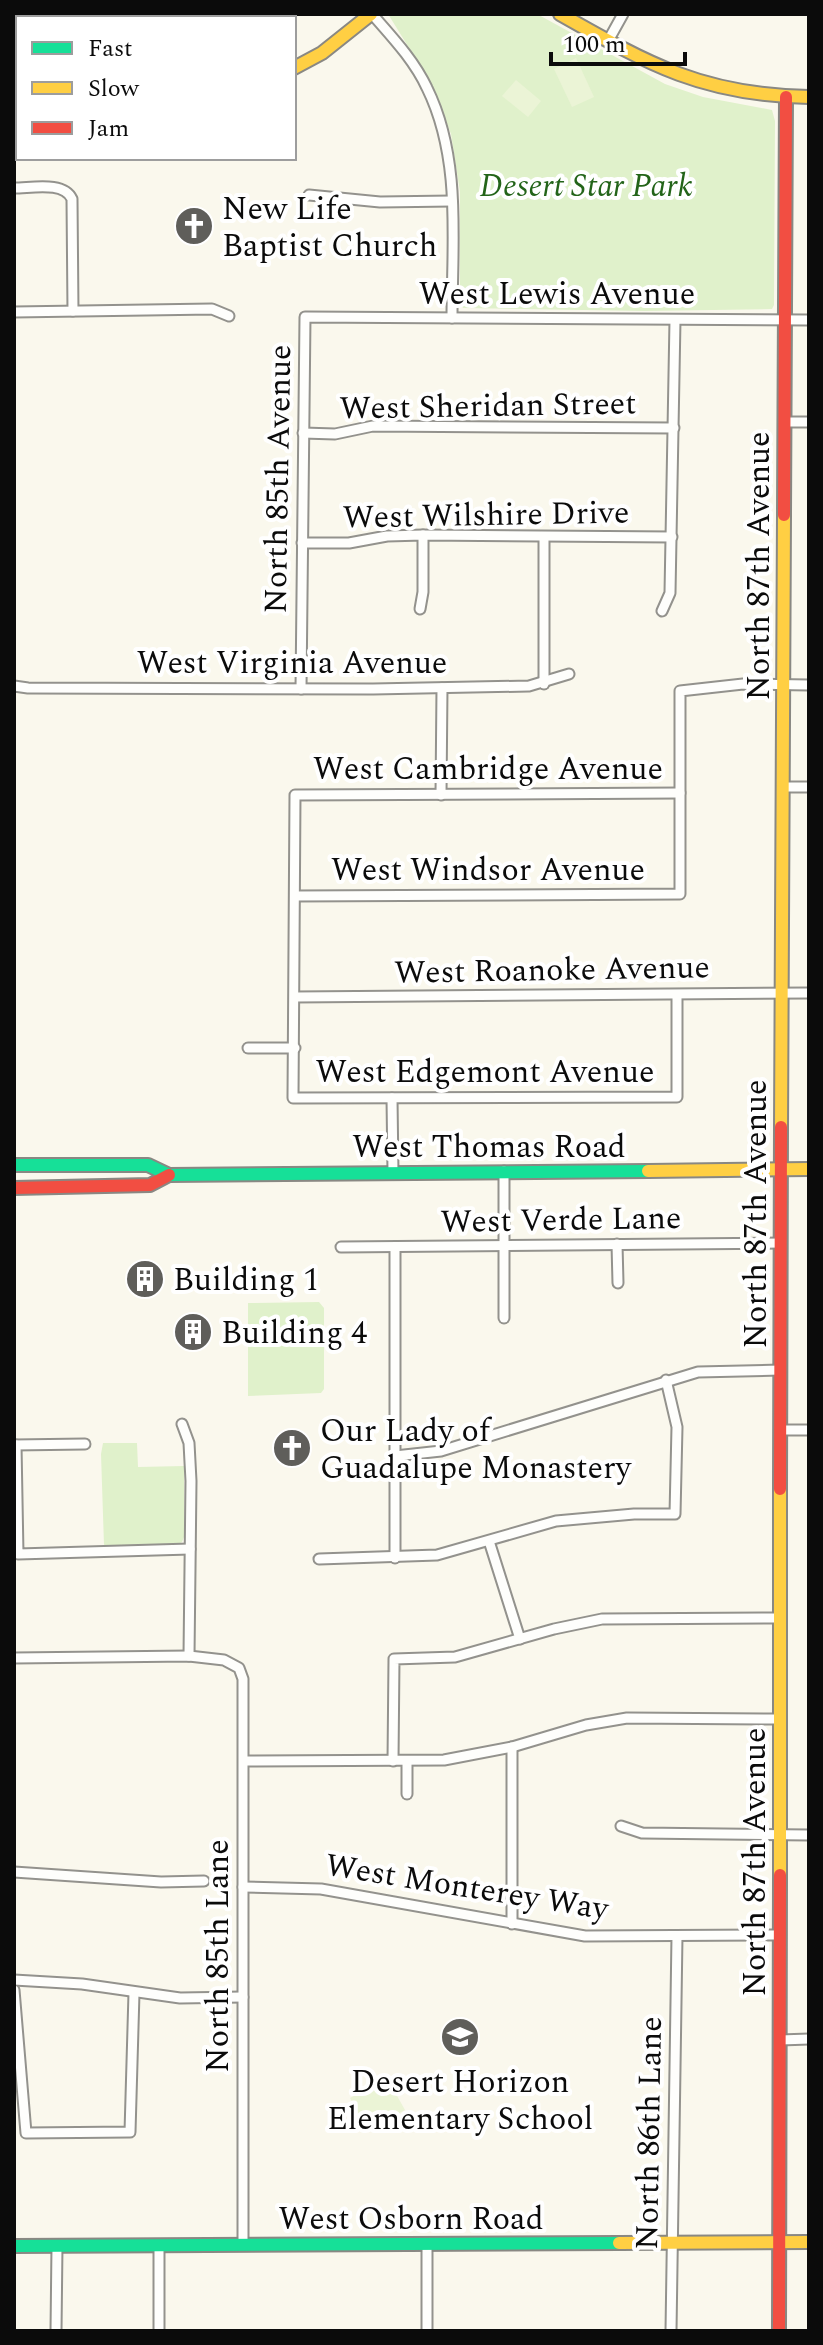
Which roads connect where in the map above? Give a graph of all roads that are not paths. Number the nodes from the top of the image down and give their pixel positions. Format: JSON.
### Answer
{"nodes":[{"id":1,"x":372,"y":14,"type":"edge"},
{"id":2,"x":560,"y":14,"type":"edge"},
{"id":3,"x":623,"y":14,"type":"edge"},
{"id":4,"x":608,"y":41,"type":"junction"},
{"id":5,"x":296,"y":67,"type":"edge"},
{"id":6,"x":786,"y":97,"type":"junction"},
{"id":7,"x":809,"y":97,"type":"edge"},
{"id":8,"x":14,"y":188,"type":"edge"},
{"id":9,"x":309,"y":195,"type":"dead end"},
{"id":10,"x":452,"y":201,"type":"junction"},
{"id":11,"x":73,"y":311,"type":"junction"},
{"id":12,"x":14,"y":312,"type":"edge"},
{"id":13,"x":229,"y":316,"type":"dead end"},
{"id":14,"x":305,"y":317,"type":"joint"},
{"id":15,"x":452,"y":318,"type":"junction"},
{"id":16,"x":785,"y":319,"type":"junction"},
{"id":17,"x":675,"y":320,"type":"junction"},
{"id":18,"x":809,"y":320,"type":"edge"},
{"id":19,"x":785,"y":422,"type":"junction"},
{"id":20,"x":809,"y":422,"type":"edge"},
{"id":21,"x":674,"y":428,"type":"junction"},
{"id":22,"x":303,"y":433,"type":"junction"},
{"id":23,"x":423,"y":535,"type":"junction"},
{"id":24,"x":544,"y":537,"type":"junction"},
{"id":25,"x":672,"y":537,"type":"junction"},
{"id":26,"x":302,"y":543,"type":"junction"},
{"id":27,"x":420,"y":609,"type":"dead end"},
{"id":28,"x":662,"y":611,"type":"dead end"},
{"id":29,"x":569,"y":674,"type":"dead end"},
{"id":30,"x":544,"y":684,"type":"junction"},
{"id":31,"x":783,"y":684,"type":"junction"},
{"id":32,"x":809,"y":685,"type":"edge"},
{"id":33,"x":14,"y":686,"type":"edge"},
{"id":34,"x":442,"y":688,"type":"junction"},
{"id":35,"x":301,"y":689,"type":"junction"},
{"id":36,"x":782,"y":787,"type":"junction"},
{"id":37,"x":809,"y":787,"type":"edge"},
{"id":38,"x":680,"y":793,"type":"junction"},
{"id":39,"x":441,"y":795,"type":"junction"},
{"id":40,"x":295,"y":896,"type":"junction"},
{"id":41,"x":781,"y":993,"type":"junction"},
{"id":42,"x":809,"y":993,"type":"edge"},
{"id":43,"x":677,"y":995,"type":"junction"},
{"id":44,"x":295,"y":997,"type":"junction"},
{"id":45,"x":248,"y":1048,"type":"dead end"},
{"id":46,"x":295,"y":1048,"type":"junction"},
{"id":47,"x":392,"y":1098,"type":"junction"},
{"id":48,"x":14,"y":1165,"type":"edge"},
{"id":49,"x":780,"y":1169,"type":"junction"},
{"id":50,"x":809,"y":1169,"type":"edge"},
{"id":51,"x":504,"y":1171,"type":"junction"},
{"id":52,"x":393,"y":1173,"type":"junction"},
{"id":53,"x":169,"y":1175,"type":"junction"},
{"id":54,"x":14,"y":1188,"type":"edge"},
{"id":55,"x":781,"y":1243,"type":"junction"},
{"id":56,"x":617,"y":1244,"type":"junction"},
{"id":57,"x":504,"y":1245,"type":"junction"},
{"id":58,"x":341,"y":1247,"type":"dead end"},
{"id":59,"x":395,"y":1247,"type":"junction"},
{"id":60,"x":618,"y":1283,"type":"dead end"},
{"id":61,"x":504,"y":1318,"type":"dead end"},
{"id":62,"x":780,"y":1370,"type":"junction"},
{"id":63,"x":666,"y":1380,"type":"junction"},
{"id":64,"x":182,"y":1424,"type":"dead end"},
{"id":65,"x":781,"y":1430,"type":"junction"},
{"id":66,"x":809,"y":1430,"type":"edge"},
{"id":67,"x":85,"y":1444,"type":"dead end"},
{"id":68,"x":15,"y":1445,"type":"edge"},
{"id":69,"x":395,"y":1456,"type":"junction"},
{"id":70,"x":489,"y":1541,"type":"junction"},
{"id":71,"x":190,"y":1549,"type":"junction"},
{"id":72,"x":395,"y":1558,"type":"junction"},
{"id":73,"x":319,"y":1559,"type":"dead end"},
{"id":74,"x":780,"y":1618,"type":"junction"},
{"id":75,"x":520,"y":1639,"type":"junction"},
{"id":76,"x":189,"y":1656,"type":"junction"},
{"id":77,"x":14,"y":1658,"type":"edge"},
{"id":78,"x":780,"y":1719,"type":"junction"},
{"id":79,"x":512,"y":1747,"type":"junction"},
{"id":80,"x":244,"y":1761,"type":"junction"},
{"id":81,"x":393,"y":1761,"type":"junction"},
{"id":82,"x":407,"y":1761,"type":"junction"},
{"id":83,"x":407,"y":1794,"type":"dead end"},
{"id":84,"x":621,"y":1826,"type":"dead end"},
{"id":85,"x":781,"y":1835,"type":"junction"},
{"id":86,"x":809,"y":1835,"type":"edge"},
{"id":87,"x":14,"y":1872,"type":"edge"},
{"id":88,"x":204,"y":1881,"type":"dead end"},
{"id":89,"x":243,"y":1887,"type":"junction"},
{"id":90,"x":512,"y":1924,"type":"junction"},
{"id":91,"x":780,"y":1935,"type":"junction"},
{"id":92,"x":677,"y":1936,"type":"junction"},
{"id":93,"x":14,"y":1980,"type":"edge"},
{"id":94,"x":14,"y":1990,"type":"edge"},
{"id":95,"x":134,"y":1993,"type":"junction"},
{"id":96,"x":243,"y":1997,"type":"junction"},
{"id":97,"x":809,"y":2039,"type":"edge"},
{"id":98,"x":780,"y":2040,"type":"junction"},
{"id":99,"x":18,"y":2084,"type":"edge"},
{"id":100,"x":780,"y":2242,"type":"junction"},
{"id":101,"x":809,"y":2242,"type":"edge"},
{"id":102,"x":672,"y":2243,"type":"junction"},
{"id":103,"x":427,"y":2244,"type":"junction"},
{"id":104,"x":243,"y":2245,"type":"junction"},
{"id":105,"x":14,"y":2246,"type":"edge"},
{"id":106,"x":57,"y":2246,"type":"junction"},
{"id":107,"x":159,"y":2246,"type":"junction"},
{"id":108,"x":56,"y":2331,"type":"edge"},
{"id":109,"x":159,"y":2331,"type":"edge"},
{"id":110,"x":427,"y":2331,"type":"edge"},
{"id":111,"x":671,"y":2331,"type":"edge"},
{"id":112,"x":779,"y":2331,"type":"edge"}],
"edges":[{"from":1,"to":5,"type":"street"},
{"from":1,"to":10,"type":"street"},
{"from":2,"to":4,"type":"street"},
{"from":3,"to":4,"type":"street"},
{"from":4,"to":6,"type":"street"},
{"from":6,"to":7,"type":"street"},
{"from":6,"to":16,"type":"street","name":"North 87th Avenue"},
{"from":8,"to":11,"type":"street"},
{"from":9,"to":10,"type":"street"},
{"from":10,"to":15,"type":"street"},
{"from":11,"to":12,"type":"street"},
{"from":11,"to":13,"type":"street"},
{"from":14,"to":15,"type":"street","name":"West Lewis Avenue"},
{"from":14,"to":22,"type":"street","name":"North 85th Avenue"},
{"from":15,"to":17,"type":"street","name":"West Lewis Avenue"},
{"from":16,"to":17,"type":"street","name":"West Lewis Avenue"},
{"from":16,"to":18,"type":"street","name":"West Lewis Avenue"},
{"from":16,"to":19,"type":"street","name":"North 87th Avenue"},
{"from":17,"to":21,"type":"street"},
{"from":19,"to":20,"type":"street"},
{"from":19,"to":31,"type":"street","name":"North 87th Avenue"},
{"from":21,"to":22,"type":"street","name":"West Sheridan Street"},
{"from":21,"to":25,"type":"street"},
{"from":22,"to":26,"type":"street","name":"North 85th Avenue"},
{"from":23,"to":24,"type":"street","name":"West Wilshire Drive"},
{"from":23,"to":26,"type":"street","name":"West Wilshire Drive"},
{"from":23,"to":27,"type":"street"},
{"from":24,"to":25,"type":"street","name":"West Wilshire Drive"},
{"from":24,"to":30,"type":"street"},
{"from":25,"to":28,"type":"street"},
{"from":26,"to":35,"type":"street","name":"North 85th Avenue"},
{"from":29,"to":30,"type":"street","name":"West Virginia Avenue"},
{"from":30,"to":34,"type":"street","name":"West Virginia Avenue"},
{"from":31,"to":32,"type":"street"},
{"from":31,"to":36,"type":"street","name":"North 87th Avenue"},
{"from":31,"to":38,"type":"street"},
{"from":33,"to":35,"type":"street","name":"West Virginia Avenue"},
{"from":34,"to":35,"type":"street","name":"West Virginia Avenue"},
{"from":34,"to":39,"type":"street"},
{"from":36,"to":37,"type":"street"},
{"from":36,"to":41,"type":"street","name":"North 87th Avenue"},
{"from":38,"to":39,"type":"street","name":"West Cambridge Avenue"},
{"from":38,"to":40,"type":"street","name":"West Windsor Avenue"},
{"from":39,"to":40,"type":"street","name":"West Cambridge Avenue"},
{"from":40,"to":44,"type":"street"},
{"from":41,"to":42,"type":"street","name":"West Roanoke Avenue"},
{"from":41,"to":43,"type":"street","name":"West Roanoke Avenue"},
{"from":41,"to":49,"type":"street","name":"North 87th Avenue"},
{"from":43,"to":44,"type":"street","name":"West Roanoke Avenue"},
{"from":43,"to":47,"type":"street","name":"West Edgemont Avenue"},
{"from":44,"to":46,"type":"street"},
{"from":45,"to":46,"type":"street","name":"West Edgemont Avenue"},
{"from":46,"to":47,"type":"street","name":"West Edgemont Avenue"},
{"from":47,"to":52,"type":"street"},
{"from":48,"to":53,"type":"street","name":"West Thomas Road"},
{"from":49,"to":50,"type":"street","name":"West Thomas Road"},
{"from":49,"to":51,"type":"street","name":"West Thomas Road"},
{"from":49,"to":55,"type":"street","name":"North 87th Avenue"},
{"from":51,"to":52,"type":"street","name":"West Thomas Road"},
{"from":51,"to":57,"type":"street"},
{"from":52,"to":53,"type":"street","name":"West Thomas Road"},
{"from":53,"to":54,"type":"street","name":"West Thomas Road"},
{"from":55,"to":56,"type":"street","name":"West Verde Lane"},
{"from":55,"to":62,"type":"street","name":"North 87th Avenue"},
{"from":56,"to":57,"type":"street","name":"West Verde Lane"},
{"from":56,"to":60,"type":"street"},
{"from":57,"to":59,"type":"street","name":"West Verde Lane"},
{"from":57,"to":61,"type":"street"},
{"from":58,"to":59,"type":"street","name":"West Verde Lane"},
{"from":59,"to":69,"type":"street"},
{"from":62,"to":63,"type":"street"},
{"from":62,"to":65,"type":"street","name":"North 87th Avenue"},
{"from":63,"to":69,"type":"street"},
{"from":63,"to":70,"type":"street"},
{"from":64,"to":71,"type":"street"},
{"from":65,"to":66,"type":"street"},
{"from":65,"to":74,"type":"street","name":"North 87th Avenue"},
{"from":67,"to":68,"type":"street"},
{"from":68,"to":71,"type":"street"},
{"from":69,"to":72,"type":"street"},
{"from":70,"to":72,"type":"street"},
{"from":70,"to":75,"type":"street"},
{"from":71,"to":76,"type":"street"},
{"from":72,"to":73,"type":"street"},
{"from":74,"to":75,"type":"street"},
{"from":74,"to":78,"type":"street","name":"North 87th Avenue"},
{"from":75,"to":81,"type":"street"},
{"from":76,"to":77,"type":"street"},
{"from":76,"to":80,"type":"street","name":"North 85th Lane"},
{"from":78,"to":79,"type":"street"},
{"from":78,"to":85,"type":"street","name":"North 87th Avenue"},
{"from":79,"to":82,"type":"street"},
{"from":79,"to":90,"type":"street"},
{"from":80,"to":81,"type":"street"},
{"from":80,"to":89,"type":"street","name":"North 85th Lane"},
{"from":81,"to":82,"type":"street"},
{"from":82,"to":83,"type":"street"},
{"from":84,"to":85,"type":"street"},
{"from":85,"to":86,"type":"street"},
{"from":85,"to":91,"type":"street","name":"North 87th Avenue"},
{"from":87,"to":88,"type":"street"},
{"from":89,"to":90,"type":"street","name":"West Monterey Way"},
{"from":89,"to":96,"type":"street","name":"North 85th Lane"},
{"from":90,"to":92,"type":"street","name":"West Monterey Way"},
{"from":91,"to":92,"type":"street","name":"West Monterey Way"},
{"from":91,"to":98,"type":"street","name":"North 87th Avenue"},
{"from":92,"to":102,"type":"street","name":"North 86th Lane"},
{"from":93,"to":95,"type":"street"},
{"from":94,"to":99,"type":"street"},
{"from":95,"to":96,"type":"street"},
{"from":95,"to":99,"type":"street"},
{"from":96,"to":104,"type":"street","name":"North 85th Lane"},
{"from":97,"to":98,"type":"street"},
{"from":98,"to":100,"type":"street","name":"North 87th Avenue"},
{"from":100,"to":101,"type":"street","name":"West Osborn Road"},
{"from":100,"to":102,"type":"street","name":"West Osborn Road"},
{"from":100,"to":112,"type":"street","name":"North 87th Avenue"},
{"from":102,"to":103,"type":"street","name":"West Osborn Road"},
{"from":102,"to":111,"type":"street","name":"North 86th Lane"},
{"from":103,"to":104,"type":"street","name":"West Osborn Road"},
{"from":103,"to":110,"type":"street"},
{"from":104,"to":107,"type":"street","name":"West Osborn Road"},
{"from":105,"to":106,"type":"street","name":"West Osborn Road"},
{"from":106,"to":107,"type":"street","name":"West Osborn Road"},
{"from":106,"to":108,"type":"street"},
{"from":107,"to":109,"type":"street"}]}
